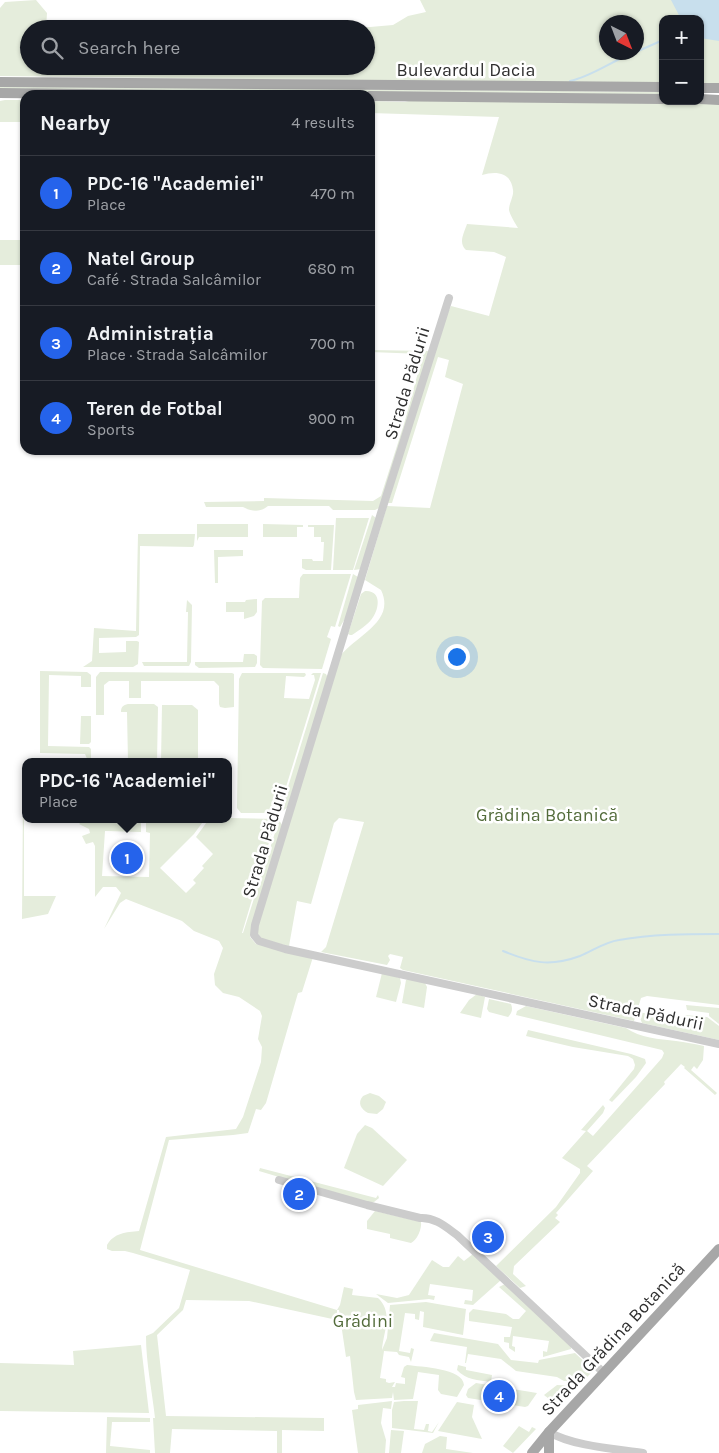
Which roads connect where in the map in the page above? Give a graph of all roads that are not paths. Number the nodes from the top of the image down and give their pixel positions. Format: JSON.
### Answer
{"nodes":[{"id":1,"x":0,"y":82,"type":"edge"},
{"id":2,"x":659,"y":87,"type":"edge"},
{"id":3,"x":704,"y":88,"type":"edge"},
{"id":4,"x":719,"y":88,"type":"edge"},
{"id":5,"x":0,"y":93,"type":"edge"},
{"id":6,"x":20,"y":93,"type":"edge"},
{"id":7,"x":375,"y":96,"type":"edge"},
{"id":8,"x":659,"y":99,"type":"edge"},
{"id":9,"x":704,"y":100,"type":"edge"},
{"id":10,"x":719,"y":100,"type":"edge"},
{"id":11,"x":449,"y":298,"type":"dead end"},
{"id":12,"x":719,"y":1044,"type":"edge"},
{"id":13,"x":279,"y":1180,"type":"dead end"},
{"id":14,"x":719,"y":1249,"type":"edge"},
{"id":15,"x":604,"y":1373,"type":"junction"},
{"id":16,"x":549,"y":1432,"type":"junction"},
{"id":17,"x":532,"y":1453,"type":"edge"},
{"id":18,"x":549,"y":1453,"type":"edge"},
{"id":19,"x":643,"y":1453,"type":"edge"}],
"edges":[{"from":1,"to":2,"type":"main road","name":"Bulevardul Dacia"},
{"from":3,"to":4,"type":"main road"},
{"from":5,"to":6,"type":"main road"},
{"from":7,"to":8,"type":"main road","name":"Bulevardul Dacia"},
{"from":9,"to":10,"type":"main road"},
{"from":11,"to":12,"type":"street","name":"Strada Pădurii"},
{"from":13,"to":15,"type":"street"},
{"from":14,"to":15,"type":"main road","name":"Strada Grădina Botanică"},
{"from":15,"to":16,"type":"main road","name":"Strada Grădina Botanică"},
{"from":16,"to":17,"type":"main road","name":"Strada Grădina Botanică"},
{"from":16,"to":18,"type":"main road"},
{"from":16,"to":19,"type":"street"}]}
